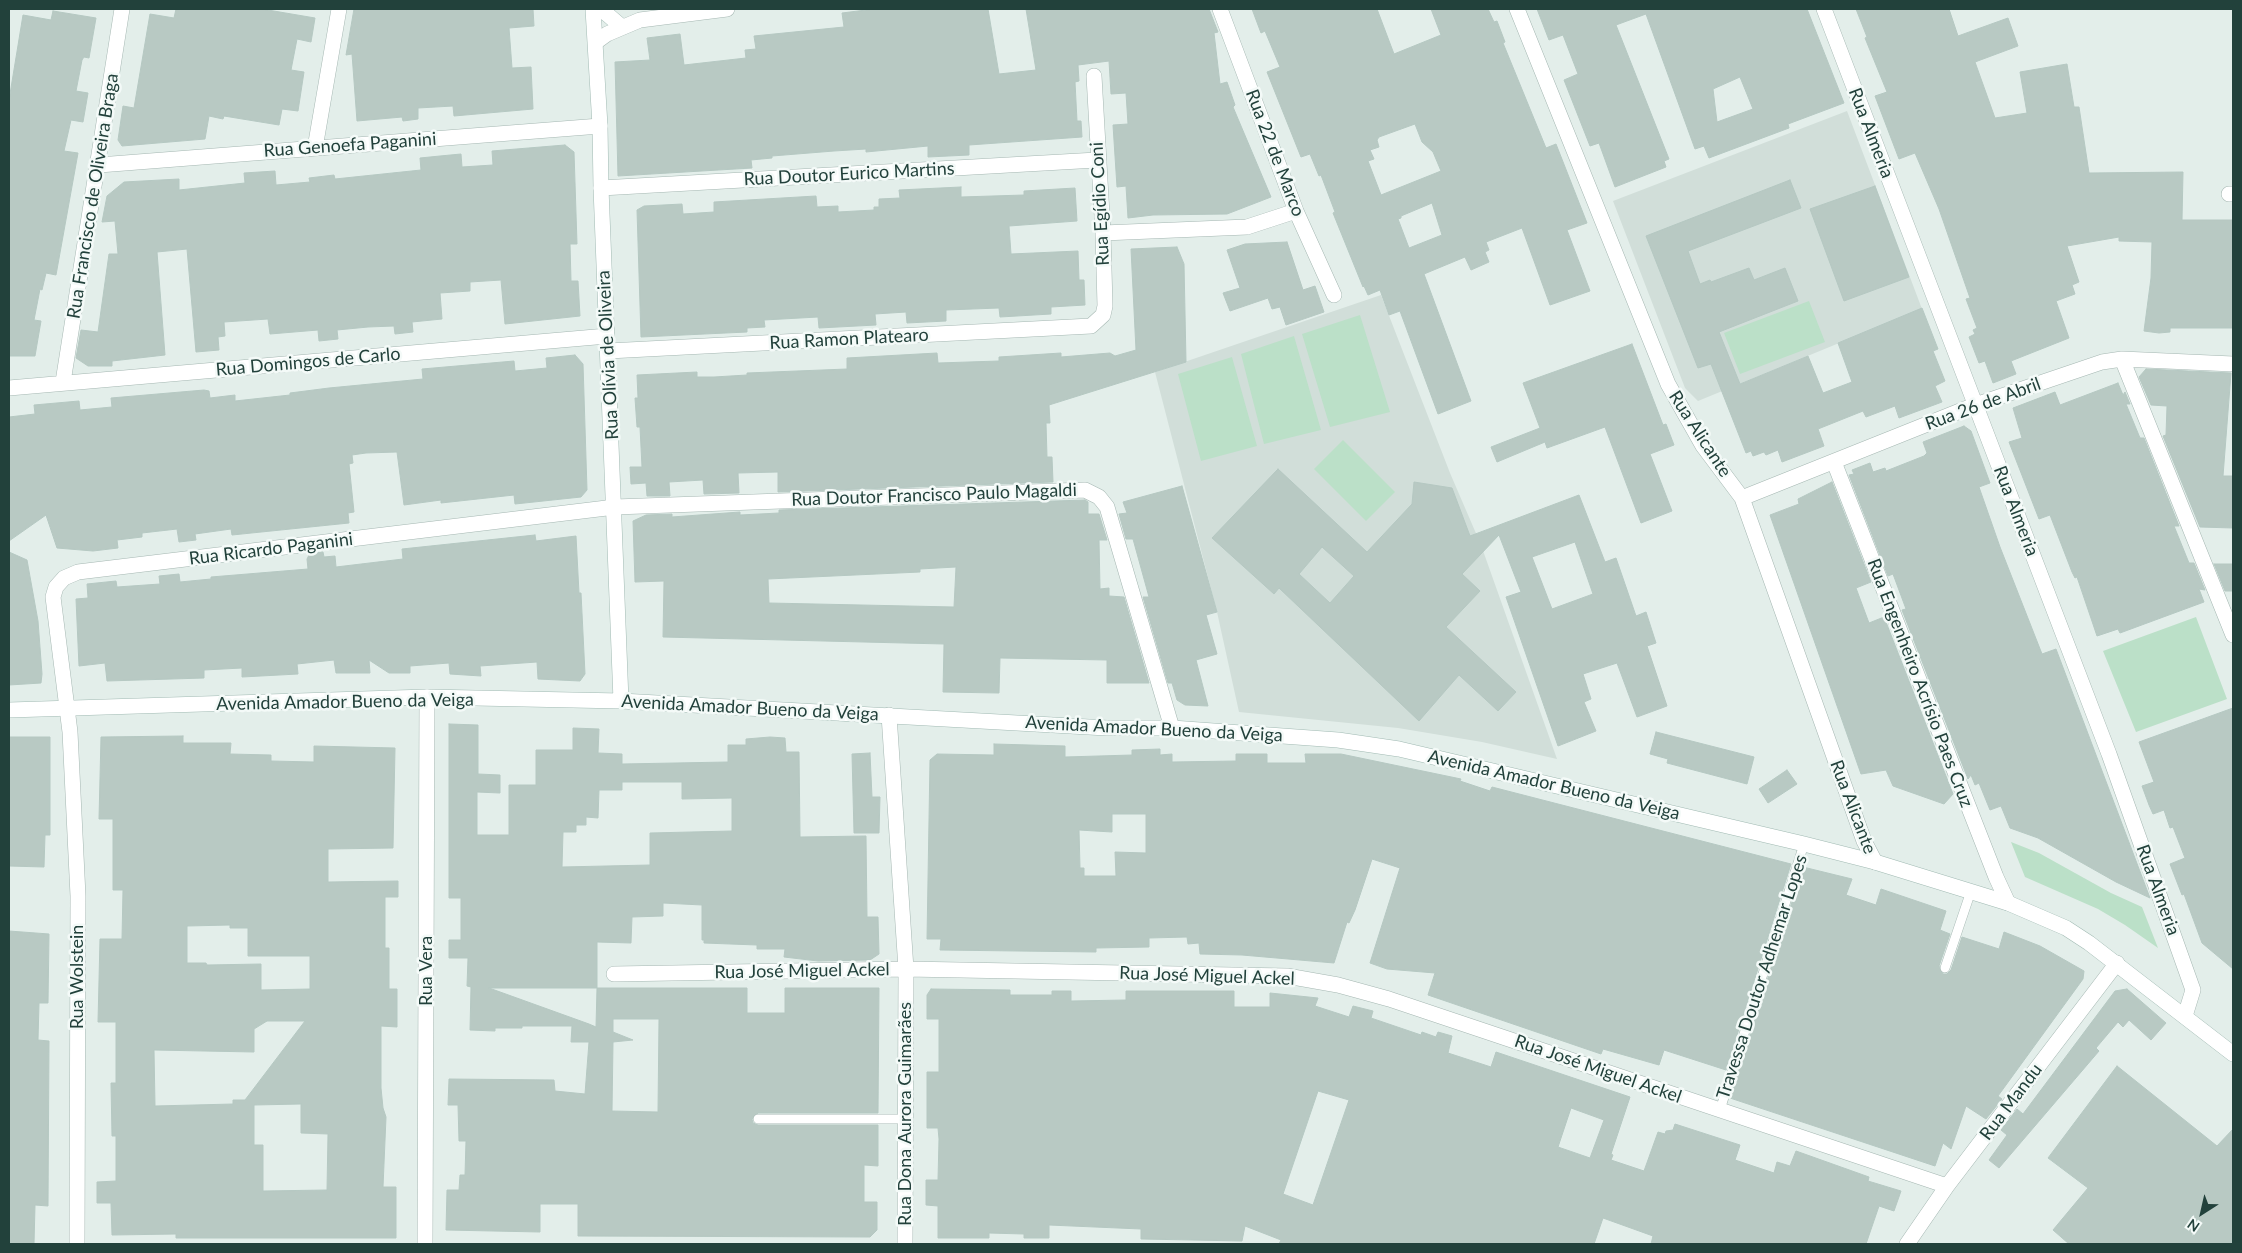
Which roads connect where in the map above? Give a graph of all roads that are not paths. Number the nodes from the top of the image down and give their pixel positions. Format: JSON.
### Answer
{"nodes":[{"id":1,"x":121,"y":9,"type":"edge"},
{"id":2,"x":339,"y":9,"type":"edge"},
{"id":3,"x":593,"y":9,"type":"edge"},
{"id":4,"x":601,"y":9,"type":"edge"},
{"id":5,"x":638,"y":9,"type":"edge"},
{"id":6,"x":727,"y":9,"type":"edge"},
{"id":7,"x":1220,"y":9,"type":"edge"},
{"id":8,"x":1517,"y":9,"type":"edge"},
{"id":9,"x":1824,"y":9,"type":"edge"},
{"id":10,"x":660,"y":17,"type":"junction"},
{"id":11,"x":622,"y":27,"type":"junction"},
{"id":12,"x":596,"y":42,"type":"junction"},
{"id":13,"x":1094,"y":76,"type":"dead end"},
{"id":14,"x":600,"y":126,"type":"junction"},
{"id":15,"x":315,"y":148,"type":"junction"},
{"id":16,"x":1097,"y":160,"type":"junction"},
{"id":17,"x":99,"y":165,"type":"junction"},
{"id":18,"x":601,"y":188,"type":"junction"},
{"id":19,"x":1296,"y":211,"type":"junction"},
{"id":20,"x":1103,"y":234,"type":"junction"},
{"id":21,"x":1334,"y":295,"type":"dead end"},
{"id":22,"x":1091,"y":326,"type":"joint"},
{"id":23,"x":607,"y":344,"type":"junction"},
{"id":24,"x":2122,"y":359,"type":"junction"},
{"id":25,"x":2233,"y":364,"type":"edge"},
{"id":26,"x":63,"y":382,"type":"junction"},
{"id":27,"x":9,"y":388,"type":"edge"},
{"id":28,"x":1976,"y":405,"type":"junction"},
{"id":29,"x":1834,"y":462,"type":"junction"},
{"id":30,"x":1742,"y":498,"type":"junction"},
{"id":31,"x":615,"y":507,"type":"junction"},
{"id":32,"x":2233,"y":635,"type":"edge"},
{"id":33,"x":427,"y":697,"type":"junction"},
{"id":34,"x":621,"y":701,"type":"junction"},
{"id":35,"x":67,"y":709,"type":"junction"},
{"id":36,"x":9,"y":710,"type":"edge"},
{"id":37,"x":890,"y":715,"type":"junction"},
{"id":38,"x":1172,"y":728,"type":"junction"},
{"id":39,"x":1804,"y":844,"type":"junction"},
{"id":40,"x":1875,"y":862,"type":"junction"},
{"id":41,"x":1971,"y":891,"type":"junction"},
{"id":42,"x":2008,"y":903,"type":"junction"},
{"id":43,"x":2118,"y":963,"type":"junction"},
{"id":44,"x":1945,"y":968,"type":"dead end"},
{"id":45,"x":906,"y":969,"type":"junction"},
{"id":46,"x":614,"y":974,"type":"dead end"},
{"id":47,"x":2185,"y":1016,"type":"junction"},
{"id":48,"x":2233,"y":1054,"type":"edge"},
{"id":49,"x":1720,"y":1110,"type":"junction"},
{"id":50,"x":906,"y":1118,"type":"junction"},
{"id":51,"x":758,"y":1119,"type":"dead end"},
{"id":52,"x":1947,"y":1186,"type":"junction"},
{"id":53,"x":77,"y":1244,"type":"edge"},
{"id":54,"x":425,"y":1244,"type":"edge"},
{"id":55,"x":905,"y":1244,"type":"edge"},
{"id":56,"x":1908,"y":1244,"type":"edge"}],
"edges":[{"from":1,"to":17,"type":"street","name":"Rua Francisco de Oliveira Braga"},
{"from":2,"to":15,"type":"street"},
{"from":3,"to":12,"type":"street","name":"Rua Olívia de Oliveira"},
{"from":4,"to":11,"type":"street"},
{"from":5,"to":10,"type":"street"},
{"from":6,"to":10,"type":"street"},
{"from":7,"to":19,"type":"street","name":"Rua 22 de Marco"},
{"from":8,"to":30,"type":"street","name":"Rua Alicante"},
{"from":9,"to":28,"type":"street","name":"Rua Almeria"},
{"from":10,"to":11,"type":"street"},
{"from":11,"to":12,"type":"street"},
{"from":12,"to":14,"type":"street","name":"Rua Olívia de Oliveira"},
{"from":13,"to":16,"type":"street","name":"Rua Egídio Coni"},
{"from":14,"to":15,"type":"street","name":"Rua Genoefa Paganini"},
{"from":14,"to":18,"type":"street","name":"Rua Olívia de Oliveira"},
{"from":15,"to":17,"type":"street","name":"Rua Genoefa Paganini"},
{"from":16,"to":18,"type":"street","name":"Rua Doutor Eurico Martins"},
{"from":16,"to":20,"type":"street","name":"Rua Egídio Coni"},
{"from":17,"to":26,"type":"street","name":"Rua Francisco de Oliveira Braga"},
{"from":18,"to":23,"type":"street","name":"Rua Olívia de Oliveira"},
{"from":19,"to":20,"type":"street"},
{"from":19,"to":21,"type":"street","name":"Rua 22 de Marco"},
{"from":20,"to":22,"type":"street","name":"Rua Egídio Coni"},
{"from":22,"to":23,"type":"street","name":"Rua Ramon Platearo"},
{"from":23,"to":26,"type":"street","name":"Rua Domingos de Carlo"},
{"from":23,"to":31,"type":"street","name":"Rua Olívia de Oliveira"},
{"from":24,"to":25,"type":"street","name":"Rua 26 de Abril"},
{"from":24,"to":28,"type":"street","name":"Rua 26 de Abril"},
{"from":24,"to":32,"type":"street"},
{"from":26,"to":27,"type":"street","name":"Rua Domingos de Carlo"},
{"from":28,"to":29,"type":"street","name":"Rua 26 de Abril"},
{"from":28,"to":47,"type":"street","name":"Rua Almeria"},
{"from":29,"to":30,"type":"street","name":"Rua 26 de Abril"},
{"from":29,"to":42,"type":"street","name":"Rua Engenheiro Acrísio Paes Cruz"},
{"from":30,"to":40,"type":"street","name":"Rua Alicante"},
{"from":31,"to":34,"type":"street","name":"Rua Olívia de Oliveira"},
{"from":31,"to":35,"type":"street","name":"Rua Ricardo Paganini"},
{"from":31,"to":38,"type":"street","name":"Rua Doutor Francisco Paulo Magaldi"},
{"from":33,"to":34,"type":"street","name":"Avenida Amador Bueno da Veiga"},
{"from":33,"to":35,"type":"street","name":"Avenida Amador Bueno da Veiga"},
{"from":33,"to":54,"type":"street","name":"Rua Vera"},
{"from":34,"to":37,"type":"street","name":"Avenida Amador Bueno da Veiga"},
{"from":35,"to":36,"type":"street","name":"Avenida Amador Bueno da Veiga"},
{"from":35,"to":53,"type":"street","name":"Rua Wolstein"},
{"from":37,"to":38,"type":"street","name":"Avenida Amador Bueno da Veiga"},
{"from":37,"to":45,"type":"street","name":"Rua Dona Aurora Guimarães"},
{"from":38,"to":39,"type":"street","name":"Avenida Amador Bueno da Veiga"},
{"from":39,"to":40,"type":"street","name":"Avenida Amador Bueno da Veiga"},
{"from":39,"to":49,"type":"lane","name":"Travessa Doutor Adhemar Lopes"},
{"from":40,"to":41,"type":"street","name":"Avenida Amador Bueno da Veiga"},
{"from":41,"to":42,"type":"street","name":"Avenida Amador Bueno da Veiga"},
{"from":41,"to":44,"type":"lane"},
{"from":42,"to":43,"type":"street","name":"Avenida Amador Bueno da Veiga"},
{"from":43,"to":47,"type":"street","name":"Avenida Amador Bueno da Veiga"},
{"from":43,"to":52,"type":"street","name":"Rua Mandu"},
{"from":45,"to":46,"type":"street","name":"Rua José Miguel Ackel"},
{"from":45,"to":49,"type":"street","name":"Rua José Miguel Ackel"},
{"from":45,"to":50,"type":"street","name":"Rua Dona Aurora Guimarães"},
{"from":47,"to":48,"type":"street","name":"Avenida Amador Bueno da Veiga"},
{"from":49,"to":52,"type":"street","name":"Rua José Miguel Ackel"},
{"from":50,"to":51,"type":"lane"},
{"from":50,"to":55,"type":"street","name":"Rua Dona Aurora Guimarães"},
{"from":52,"to":56,"type":"street","name":"Rua Mandu"}]}
